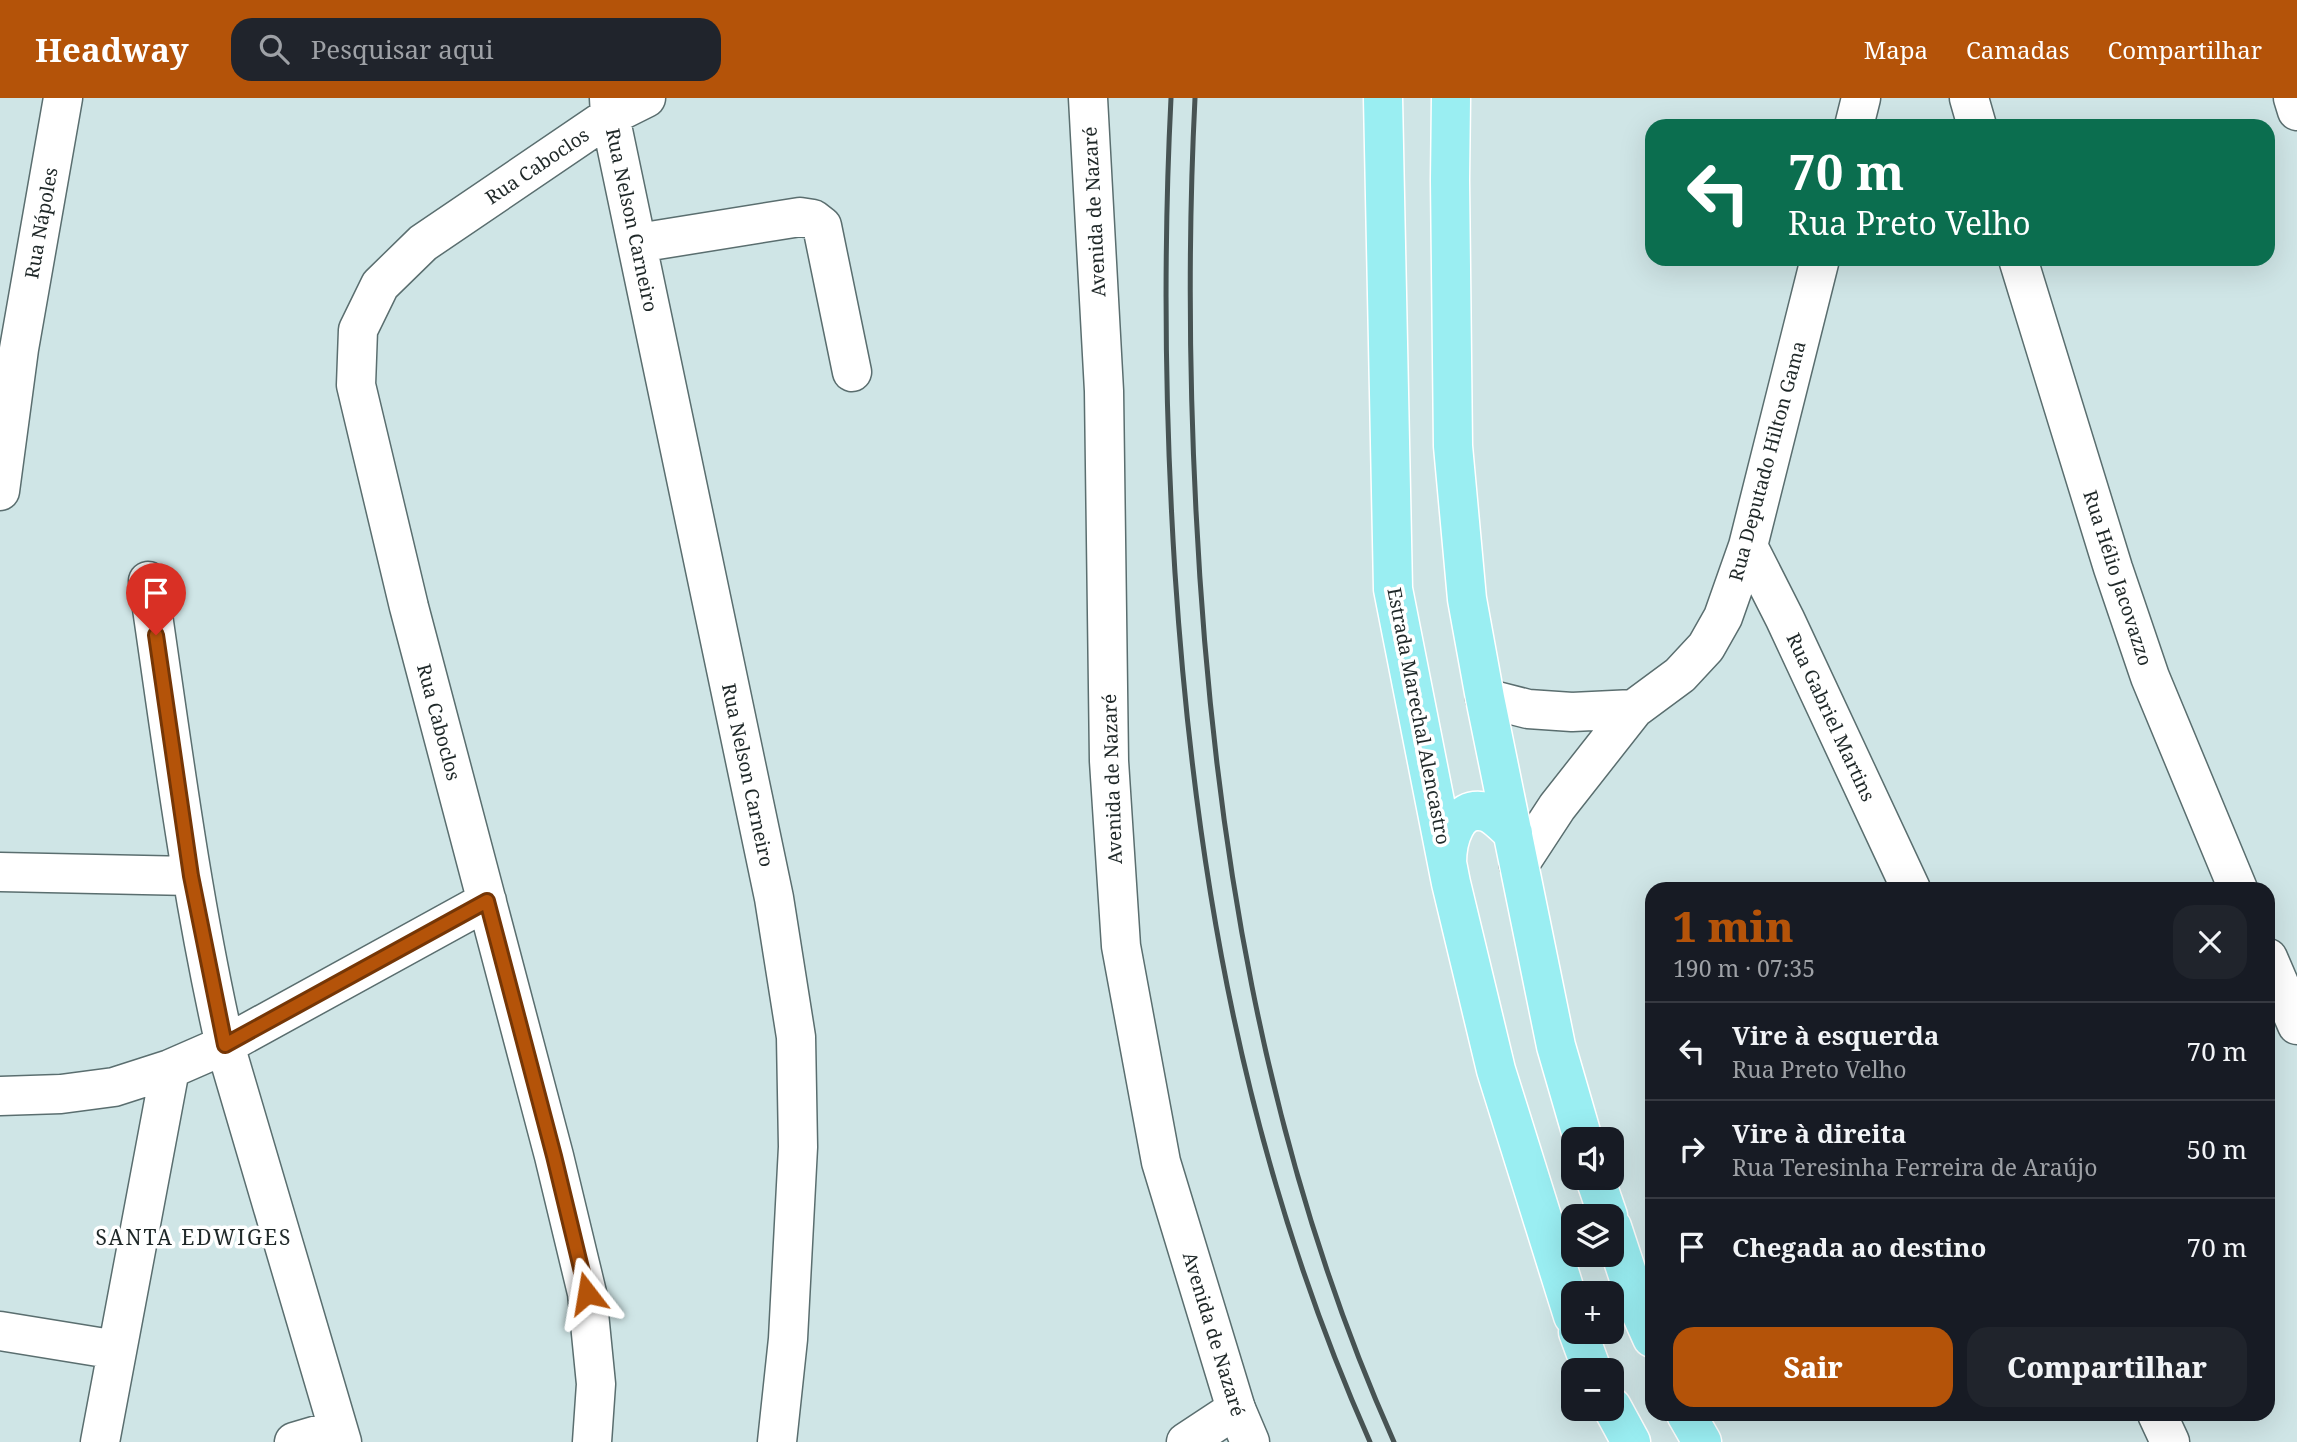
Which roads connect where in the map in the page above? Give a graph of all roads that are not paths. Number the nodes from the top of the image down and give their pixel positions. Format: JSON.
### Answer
{"nodes":[{"id":1,"x":63,"y":98,"type":"edge"},
{"id":2,"x":646,"y":98,"type":"edge"},
{"id":3,"x":1088,"y":98,"type":"edge"},
{"id":4,"x":1383,"y":98,"type":"edge"},
{"id":5,"x":1451,"y":98,"type":"edge"},
{"id":6,"x":1861,"y":98,"type":"edge"},
{"id":7,"x":1969,"y":98,"type":"edge"},
{"id":8,"x":2293,"y":98,"type":"edge"},
{"id":9,"x":609,"y":107,"type":"edge"},
{"id":10,"x":2297,"y":111,"type":"edge"},
{"id":11,"x":1856,"y":119,"type":"edge"},
{"id":12,"x":1975,"y":119,"type":"edge"},
{"id":13,"x":638,"y":243,"type":"junction"},
{"id":14,"x":1819,"y":266,"type":"edge"},
{"id":15,"x":2020,"y":266,"type":"edge"},
{"id":16,"x":19,"y":348,"type":"junction"},
{"id":17,"x":852,"y":372,"type":"dead end"},
{"id":18,"x":0,"y":380,"type":"edge"},
{"id":19,"x":0,"y":491,"type":"edge"},
{"id":20,"x":1748,"y":546,"type":"junction"},
{"id":21,"x":148,"y":581,"type":"dead end"},
{"id":22,"x":1485,"y":698,"type":"junction"},
{"id":23,"x":1634,"y":709,"type":"junction"},
{"id":24,"x":1516,"y":849,"type":"junction"},
{"id":25,"x":1447,"y":863,"type":"junction"},
{"id":26,"x":0,"y":872,"type":"edge"},
{"id":27,"x":191,"y":876,"type":"junction"},
{"id":28,"x":1908,"y":882,"type":"edge"},
{"id":29,"x":2235,"y":882,"type":"edge"},
{"id":30,"x":487,"y":901,"type":"junction"},
{"id":31,"x":2275,"y":974,"type":"edge"},
{"id":32,"x":2297,"y":1025,"type":"edge"},
{"id":33,"x":225,"y":1045,"type":"junction"},
{"id":34,"x":170,"y":1069,"type":"junction"},
{"id":35,"x":0,"y":1096,"type":"edge"},
{"id":36,"x":1580,"y":1127,"type":"edge"},
{"id":37,"x":1624,"y":1263,"type":"edge"},
{"id":38,"x":1562,"y":1281,"type":"edge"},
{"id":39,"x":1645,"y":1322,"type":"edge"},
{"id":40,"x":0,"y":1331,"type":"edge"},
{"id":41,"x":117,"y":1350,"type":"junction"},
{"id":42,"x":1620,"y":1421,"type":"edge"},
{"id":43,"x":1690,"y":1421,"type":"edge"},
{"id":44,"x":2160,"y":1421,"type":"edge"},
{"id":45,"x":1243,"y":1426,"type":"edge"},
{"id":46,"x":340,"y":1436,"type":"edge"},
{"id":47,"x":100,"y":1442,"type":"edge"},
{"id":48,"x":294,"y":1442,"type":"edge"},
{"id":49,"x":592,"y":1442,"type":"edge"},
{"id":50,"x":778,"y":1442,"type":"edge"},
{"id":51,"x":1186,"y":1442,"type":"edge"},
{"id":52,"x":1631,"y":1442,"type":"edge"},
{"id":53,"x":1702,"y":1442,"type":"edge"},
{"id":54,"x":2170,"y":1442,"type":"edge"}],
"edges":[{"from":1,"to":16,"type":"street","name":"Rua Nápoles"},
{"from":2,"to":9,"type":"street","name":"Rua Caboclos"},
{"from":3,"to":45,"type":"street","name":"Avenida de Nazaré"},
{"from":4,"to":25,"type":"main road","name":"Estrada Marechal Alencastro"},
{"from":5,"to":22,"type":"main road"},
{"from":6,"to":11,"type":"street"},
{"from":7,"to":12,"type":"street"},
{"from":8,"to":10,"type":"street"},
{"from":9,"to":13,"type":"street","name":"Rua Nelson Carneiro"},
{"from":9,"to":30,"type":"street","name":"Rua Caboclos"},
{"from":13,"to":17,"type":"street"},
{"from":13,"to":50,"type":"street","name":"Rua Nelson Carneiro"},
{"from":14,"to":20,"type":"street","name":"Rua Deputado Hilton Gama"},
{"from":15,"to":29,"type":"street","name":"Rua Hélio Jacovazzo"},
{"from":16,"to":18,"type":"street"},
{"from":16,"to":19,"type":"street","name":"Rua Nápoles"},
{"from":20,"to":23,"type":"street","name":"Rua Deputado Hilton Gama"},
{"from":20,"to":28,"type":"street","name":"Rua Gabriel Martins"},
{"from":21,"to":27,"type":"street"},
{"from":22,"to":23,"type":"street"},
{"from":22,"to":24,"type":"main road"},
{"from":23,"to":24,"type":"street","name":"Rua Deputado Hilton Gama"},
{"from":24,"to":25,"type":"main road"},
{"from":24,"to":36,"type":"main road"},
{"from":25,"to":38,"type":"main road","name":"Estrada Marechal Alencastro"},
{"from":26,"to":27,"type":"street"},
{"from":27,"to":33,"type":"street"},
{"from":30,"to":33,"type":"street"},
{"from":30,"to":49,"type":"street","name":"Rua Caboclos"},
{"from":31,"to":32,"type":"street"},
{"from":33,"to":34,"type":"street"},
{"from":33,"to":46,"type":"street"},
{"from":34,"to":35,"type":"street"},
{"from":34,"to":41,"type":"street"},
{"from":37,"to":39,"type":"main road"},
{"from":40,"to":41,"type":"street"},
{"from":41,"to":47,"type":"street"},
{"from":42,"to":52,"type":"main road"},
{"from":43,"to":53,"type":"main road"},
{"from":44,"to":54,"type":"street"},
{"from":45,"to":51,"type":"street"},
{"from":46,"to":48,"type":"street"}]}
